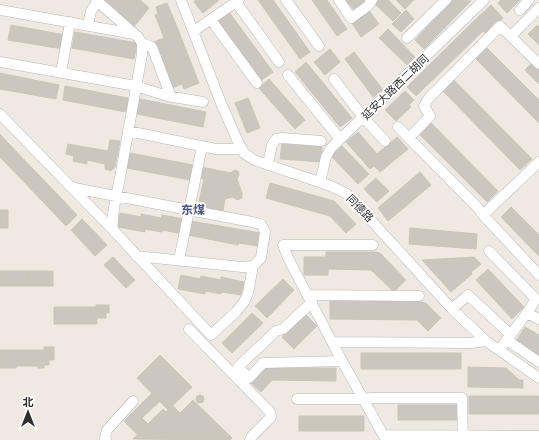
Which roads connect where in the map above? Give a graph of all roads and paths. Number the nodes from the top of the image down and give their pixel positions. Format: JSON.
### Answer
{"nodes":[{"id":1,"x":181,"y":0,"type":"edge"},
{"id":2,"x":286,"y":0,"type":"edge"},
{"id":3,"x":339,"y":0,"type":"edge"},
{"id":4,"x":372,"y":0,"type":"edge"},
{"id":5,"x":446,"y":0,"type":"edge"},
{"id":6,"x":529,"y":0,"type":"edge"},
{"id":7,"x":96,"y":1,"type":"edge"},
{"id":8,"x":237,"y":1,"type":"edge"},
{"id":9,"x":482,"y":1,"type":"edge"},
{"id":10,"x":539,"y":8,"type":"edge"},
{"id":11,"x":0,"y":10,"type":"edge"},
{"id":12,"x":520,"y":10,"type":"dead end"},
{"id":13,"x":211,"y":20,"type":"junction"},
{"id":14,"x":70,"y":22,"type":"junction"},
{"id":15,"x":88,"y":25,"type":"junction"},
{"id":16,"x":194,"y":32,"type":"junction"},
{"id":17,"x":135,"y":34,"type":"junction"},
{"id":18,"x":511,"y":36,"type":"junction"},
{"id":19,"x":407,"y":38,"type":"dead end"},
{"id":20,"x":142,"y":43,"type":"junction"},
{"id":21,"x":319,"y":46,"type":"dead end"},
{"id":22,"x":0,"y":62,"type":"edge"},
{"id":23,"x":279,"y":62,"type":"dead end"},
{"id":24,"x":539,"y":64,"type":"edge"},
{"id":25,"x":61,"y":73,"type":"junction"},
{"id":26,"x":288,"y":75,"type":"dead end"},
{"id":27,"x":334,"y":79,"type":"dead end"},
{"id":28,"x":257,"y":84,"type":"dead end"},
{"id":29,"x":136,"y":86,"type":"junction"},
{"id":30,"x":172,"y":97,"type":"junction"},
{"id":31,"x":203,"y":102,"type":"dead end"},
{"id":32,"x":0,"y":114,"type":"edge"},
{"id":33,"x":363,"y":117,"type":"junction"},
{"id":34,"x":398,"y":128,"type":"dead end"},
{"id":35,"x":128,"y":131,"type":"junction"},
{"id":36,"x":409,"y":138,"type":"junction"},
{"id":37,"x":340,"y":139,"type":"junction"},
{"id":38,"x":321,"y":141,"type":"dead end"},
{"id":39,"x":385,"y":141,"type":"dead end"},
{"id":40,"x":202,"y":146,"type":"junction"},
{"id":41,"x":242,"y":149,"type":"junction"},
{"id":42,"x":539,"y":162,"type":"edge"},
{"id":43,"x":268,"y":164,"type":"junction"},
{"id":44,"x":320,"y":182,"type":"junction"},
{"id":45,"x":70,"y":186,"type":"junction"},
{"id":46,"x":117,"y":196,"type":"junction"},
{"id":47,"x":189,"y":210,"type":"junction"},
{"id":48,"x":483,"y":215,"type":"junction"},
{"id":49,"x":113,"y":230,"type":"junction"},
{"id":50,"x":373,"y":245,"type":"dead end"},
{"id":51,"x":490,"y":251,"type":"dead end"},
{"id":52,"x":136,"y":256,"type":"junction"},
{"id":53,"x":179,"y":260,"type":"junction"},
{"id":54,"x":253,"y":266,"type":"junction"},
{"id":55,"x":539,"y":275,"type":"edge"},
{"id":56,"x":419,"y":296,"type":"dead end"},
{"id":57,"x":310,"y":299,"type":"junction"},
{"id":58,"x":452,"y":309,"type":"junction"},
{"id":59,"x":527,"y":313,"type":"junction"},
{"id":60,"x":539,"y":319,"type":"edge"},
{"id":61,"x":189,"y":329,"type":"dead end"},
{"id":62,"x":509,"y":338,"type":"junction"},
{"id":63,"x":486,"y":341,"type":"junction"},
{"id":64,"x":333,"y":342,"type":"junction"},
{"id":65,"x":499,"y":350,"type":"junction"},
{"id":66,"x":342,"y":361,"type":"junction"},
{"id":67,"x":539,"y":362,"type":"edge"},
{"id":68,"x":539,"y":378,"type":"edge"},
{"id":69,"x":298,"y":399,"type":"dead end"},
{"id":70,"x":364,"y":399,"type":"junction"},
{"id":71,"x":133,"y":401,"type":"dead end"},
{"id":72,"x":539,"y":436,"type":"edge"},
{"id":73,"x":385,"y":438,"type":"edge"},
{"id":74,"x":463,"y":438,"type":"edge"},
{"id":75,"x":106,"y":440,"type":"edge"},
{"id":76,"x":250,"y":440,"type":"edge"}],
"edges":[{"from":1,"to":16,"type":"street","name":"同德路"},
{"from":2,"to":21,"type":"street"},
{"from":3,"to":4,"type":"street"},
{"from":5,"to":19,"type":"street"},
{"from":6,"to":12,"type":"street"},
{"from":7,"to":15,"type":"street"},
{"from":7,"to":17,"type":"street"},
{"from":8,"to":13,"type":"street"},
{"from":8,"to":23,"type":"street"},
{"from":9,"to":33,"type":"street","name":"延安大路西二胡同"},
{"from":10,"to":18,"type":"street"},
{"from":11,"to":14,"type":"street"},
{"from":13,"to":16,"type":"street"},
{"from":13,"to":28,"type":"street"},
{"from":14,"to":15,"type":"street"},
{"from":14,"to":25,"type":"street"},
{"from":15,"to":17,"type":"street"},
{"from":16,"to":41,"type":"street","name":"同德路"},
{"from":17,"to":20,"type":"street"},
{"from":18,"to":24,"type":"street"},
{"from":18,"to":36,"type":"street"},
{"from":20,"to":29,"type":"street"},
{"from":20,"to":30,"type":"street"},
{"from":22,"to":25,"type":"street"},
{"from":25,"to":29,"type":"street"},
{"from":26,"to":37,"type":"street"},
{"from":27,"to":33,"type":"street"},
{"from":29,"to":30,"type":"street"},
{"from":29,"to":35,"type":"street"},
{"from":30,"to":31,"type":"street"},
{"from":32,"to":45,"type":"street"},
{"from":33,"to":37,"type":"street","name":"延安大路西二胡同"},
{"from":33,"to":39,"type":"street"},
{"from":34,"to":36,"type":"street"},
{"from":35,"to":40,"type":"street"},
{"from":35,"to":46,"type":"street"},
{"from":36,"to":48,"type":"street"},
{"from":37,"to":44,"type":"street","name":"延安大路西二胡同"},
{"from":38,"to":43,"type":"street"},
{"from":40,"to":41,"type":"street"},
{"from":40,"to":47,"type":"street"},
{"from":41,"to":43,"type":"street","name":"同德路"},
{"from":42,"to":48,"type":"street"},
{"from":43,"to":44,"type":"street","name":"同德路"},
{"from":44,"to":58,"type":"street","name":"同德路"},
{"from":45,"to":46,"type":"street"},
{"from":45,"to":49,"type":"street"},
{"from":46,"to":47,"type":"street"},
{"from":46,"to":49,"type":"street"},
{"from":47,"to":53,"type":"street"},
{"from":47,"to":54,"type":"street"},
{"from":48,"to":55,"type":"street"},
{"from":49,"to":52,"type":"street"},
{"from":50,"to":57,"type":"street"},
{"from":51,"to":59,"type":"street"},
{"from":52,"to":53,"type":"street"},
{"from":52,"to":54,"type":"street"},
{"from":53,"to":54,"type":"street"},
{"from":56,"to":57,"type":"street"},
{"from":57,"to":64,"type":"street"},
{"from":57,"to":66,"type":"street"},
{"from":58,"to":62,"type":"street"},
{"from":58,"to":63,"type":"street","name":"同德路"},
{"from":59,"to":60,"type":"street"},
{"from":59,"to":62,"type":"street"},
{"from":61,"to":76,"type":"street"},
{"from":62,"to":65,"type":"street"},
{"from":62,"to":67,"type":"street"},
{"from":63,"to":64,"type":"street"},
{"from":63,"to":65,"type":"street","name":"同德路"},
{"from":64,"to":66,"type":"street"},
{"from":65,"to":68,"type":"street","name":"同德路"},
{"from":66,"to":70,"type":"street"},
{"from":69,"to":70,"type":"street"},
{"from":70,"to":73,"type":"street"},
{"from":70,"to":74,"type":"street"},
{"from":71,"to":75,"type":"street"},
{"from":72,"to":74,"type":"street"},
{"from":73,"to":74,"type":"street"}]}
